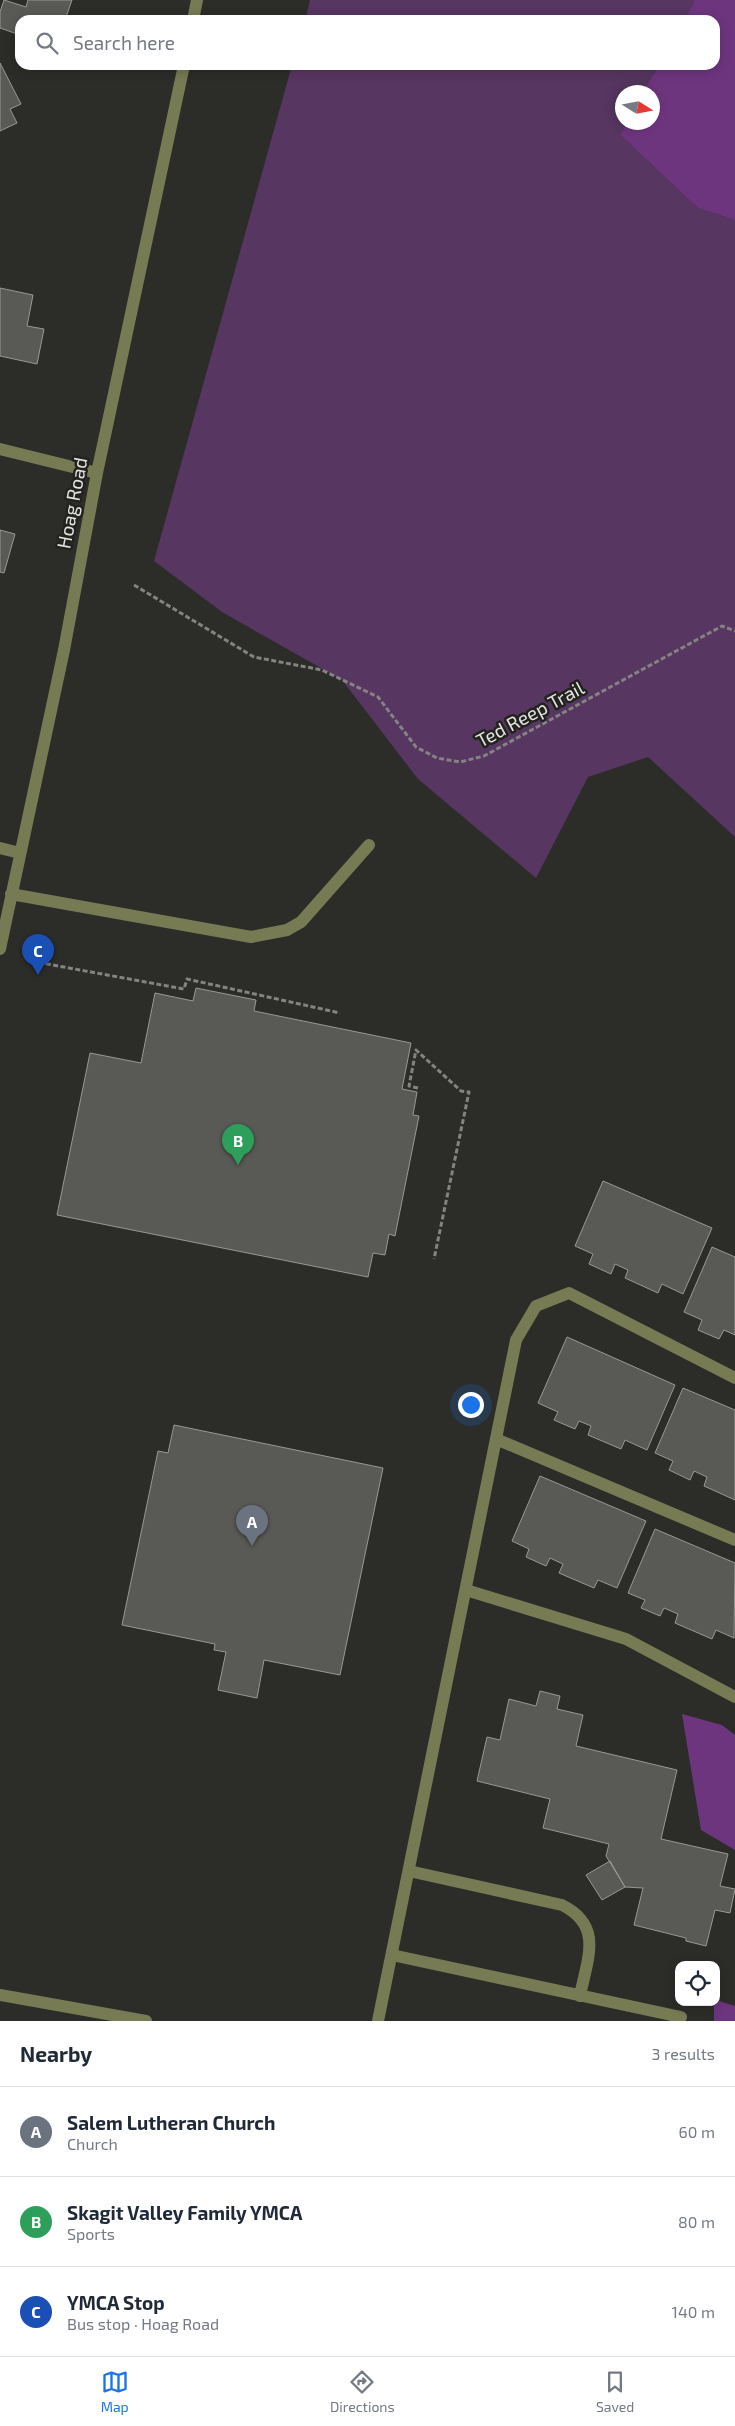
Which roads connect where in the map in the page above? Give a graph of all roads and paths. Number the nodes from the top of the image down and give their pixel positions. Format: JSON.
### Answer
{"nodes":[{"id":1,"x":197,"y":0,"type":"edge"},
{"id":2,"x":194,"y":15,"type":"edge"},
{"id":3,"x":183,"y":70,"type":"edge"},
{"id":4,"x":0,"y":449,"type":"edge"},
{"id":5,"x":97,"y":473,"type":"junction"},
{"id":6,"x":134,"y":584,"type":"dead end"},
{"id":7,"x":735,"y":631,"type":"edge"},
{"id":8,"x":369,"y":845,"type":"dead end"},
{"id":9,"x":0,"y":848,"type":"edge"},
{"id":10,"x":20,"y":853,"type":"junction"},
{"id":11,"x":11,"y":894,"type":"junction"},
{"id":12,"x":0,"y":949,"type":"edge"},
{"id":13,"x":31,"y":961,"type":"dead end"},
{"id":14,"x":340,"y":1013,"type":"dead end"},
{"id":15,"x":418,"y":1088,"type":"dead end"},
{"id":16,"x":434,"y":1259,"type":"dead end"},
{"id":17,"x":735,"y":1378,"type":"edge"},
{"id":18,"x":496,"y":1438,"type":"junction"},
{"id":19,"x":735,"y":1540,"type":"edge"},
{"id":20,"x":466,"y":1590,"type":"junction"},
{"id":21,"x":735,"y":1697,"type":"edge"},
{"id":22,"x":409,"y":1871,"type":"junction"},
{"id":23,"x":392,"y":1955,"type":"junction"},
{"id":24,"x":0,"y":1995,"type":"edge"},
{"id":25,"x":580,"y":1996,"type":"junction"},
{"id":26,"x":682,"y":2017,"type":"dead end"},
{"id":27,"x":146,"y":2021,"type":"edge"},
{"id":28,"x":378,"y":2021,"type":"edge"}],
"edges":[{"from":1,"to":2,"type":"street"},
{"from":3,"to":5,"type":"street","name":"Hoag Road"},
{"from":4,"to":5,"type":"street"},
{"from":5,"to":10,"type":"street","name":"Hoag Road"},
{"from":6,"to":7,"type":"path","name":"Ted Reep Trail"},
{"from":8,"to":11,"type":"street"},
{"from":9,"to":10,"type":"street"},
{"from":10,"to":11,"type":"street","name":"Hoag Road"},
{"from":11,"to":12,"type":"street","name":"Hoag Road"},
{"from":13,"to":14,"type":"path"},
{"from":15,"to":16,"type":"path"},
{"from":17,"to":18,"type":"street"},
{"from":18,"to":19,"type":"street"},
{"from":18,"to":20,"type":"street"},
{"from":20,"to":21,"type":"street"},
{"from":20,"to":22,"type":"street"},
{"from":22,"to":23,"type":"street"},
{"from":22,"to":25,"type":"street"},
{"from":23,"to":25,"type":"street"},
{"from":23,"to":28,"type":"street"},
{"from":24,"to":27,"type":"street"},
{"from":25,"to":26,"type":"street"}]}
